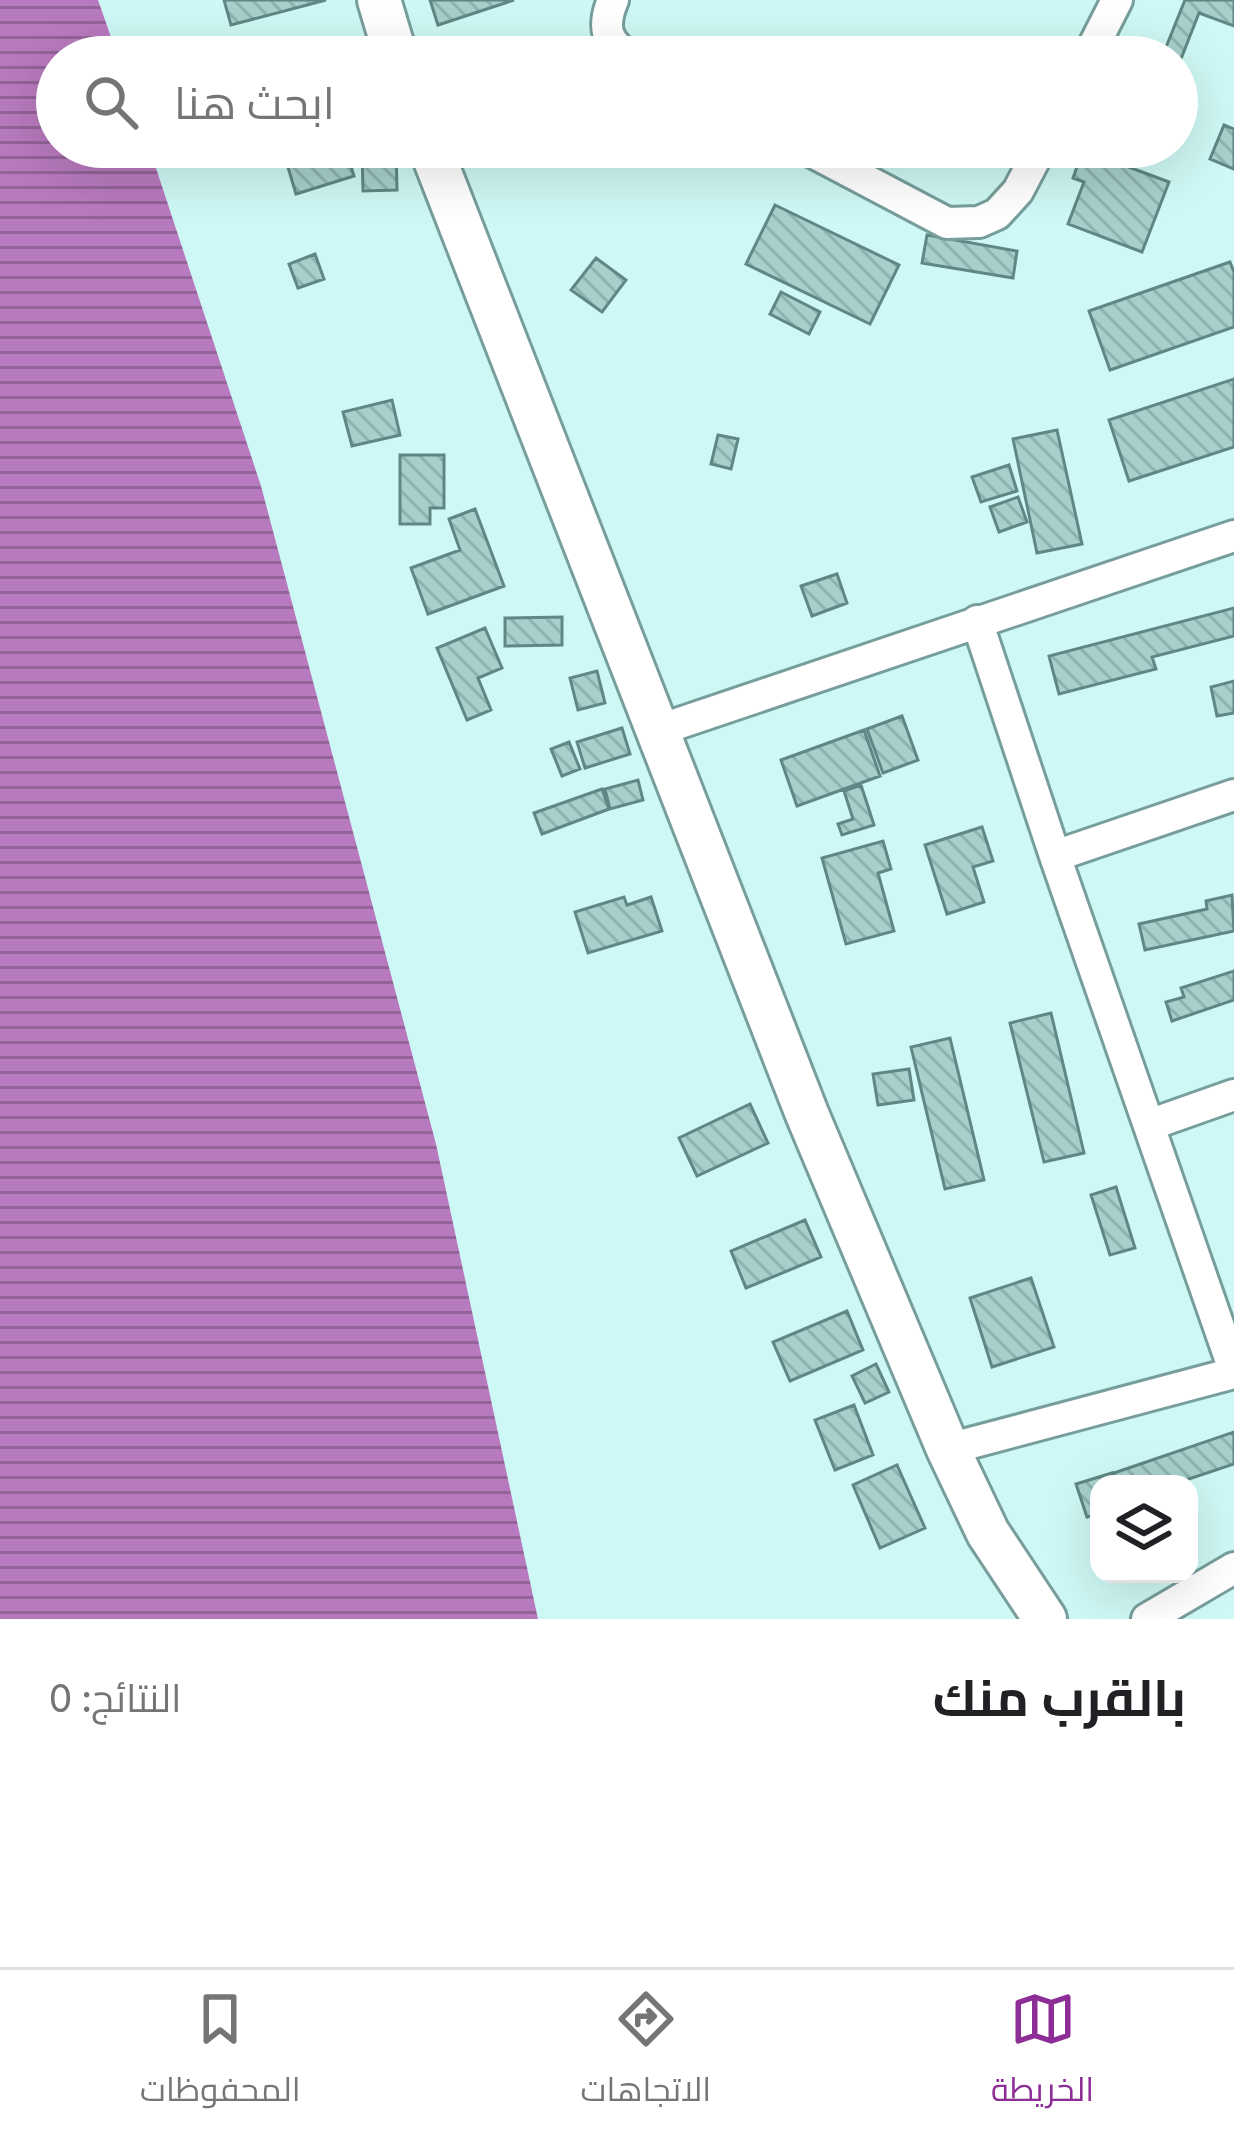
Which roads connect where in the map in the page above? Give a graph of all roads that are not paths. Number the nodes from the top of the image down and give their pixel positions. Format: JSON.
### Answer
{"nodes":[{"id":1,"x":379,"y":0,"type":"edge"},
{"id":2,"x":613,"y":0,"type":"edge"},
{"id":3,"x":1118,"y":0,"type":"edge"},
{"id":4,"x":390,"y":36,"type":"edge"},
{"id":5,"x":609,"y":36,"type":"edge"},
{"id":6,"x":1099,"y":36,"type":"edge"},
{"id":7,"x":438,"y":168,"type":"edge"},
{"id":8,"x":843,"y":168,"type":"edge"},
{"id":9,"x":1030,"y":168,"type":"edge"},
{"id":10,"x":1234,"y":536,"type":"edge"},
{"id":11,"x":977,"y":621,"type":"junction"},
{"id":12,"x":656,"y":731,"type":"junction"},
{"id":13,"x":1234,"y":795,"type":"edge"},
{"id":14,"x":1055,"y":856,"type":"junction"},
{"id":15,"x":1234,"y":1095,"type":"edge"},
{"id":16,"x":1149,"y":1124,"type":"junction"},
{"id":17,"x":1234,"y":1372,"type":"edge"},
{"id":18,"x":948,"y":1449,"type":"junction"},
{"id":19,"x":1234,"y":1568,"type":"edge"},
{"id":20,"x":1046,"y":1619,"type":"edge"},
{"id":21,"x":1147,"y":1619,"type":"edge"}],
"edges":[{"from":1,"to":4,"type":"street"},
{"from":2,"to":5,"type":"street"},
{"from":3,"to":6,"type":"street"},
{"from":7,"to":12,"type":"street"},
{"from":8,"to":9,"type":"street"},
{"from":10,"to":11,"type":"street"},
{"from":11,"to":12,"type":"street"},
{"from":11,"to":14,"type":"street"},
{"from":12,"to":18,"type":"street"},
{"from":13,"to":14,"type":"street"},
{"from":14,"to":16,"type":"street"},
{"from":15,"to":16,"type":"street"},
{"from":16,"to":17,"type":"street"},
{"from":17,"to":18,"type":"street"},
{"from":18,"to":20,"type":"street"},
{"from":19,"to":21,"type":"street"}]}
